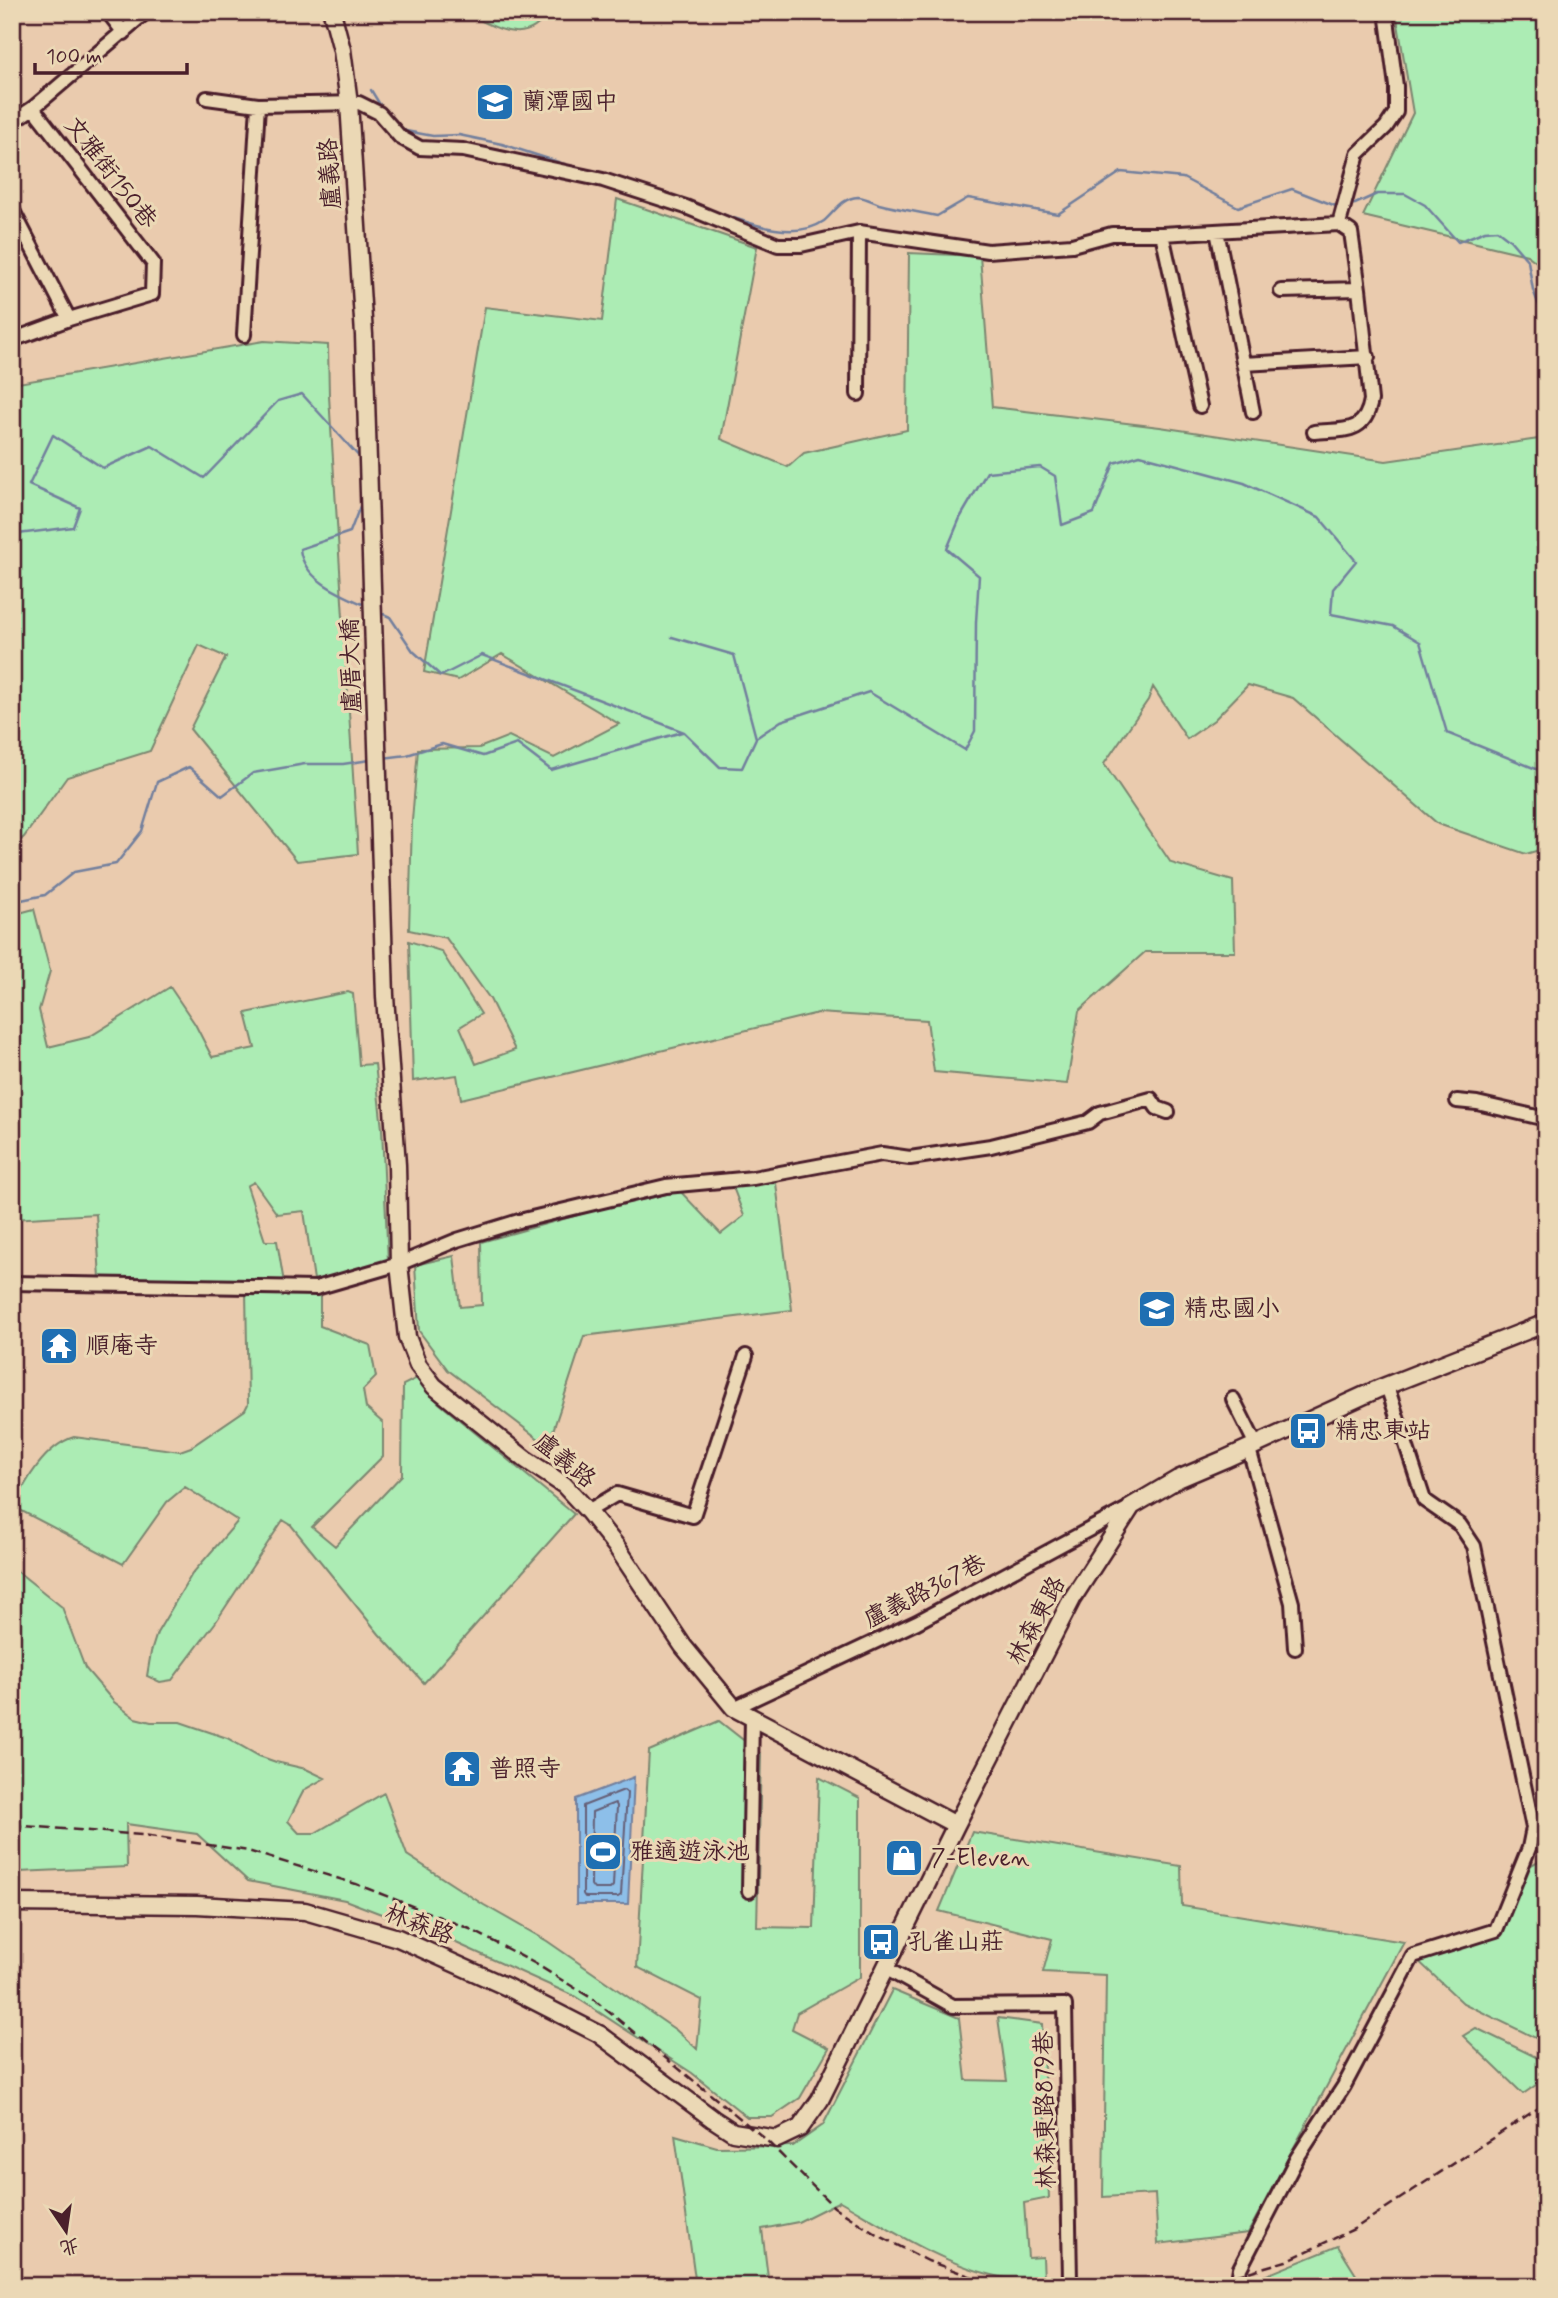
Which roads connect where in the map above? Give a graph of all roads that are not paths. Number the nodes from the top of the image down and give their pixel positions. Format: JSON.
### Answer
{"nodes":[{"id":1,"x":108,"y":12,"type":"edge"},
{"id":2,"x":146,"y":12,"type":"edge"},
{"id":3,"x":332,"y":12,"type":"edge"},
{"id":4,"x":1386,"y":12,"type":"edge"},
{"id":5,"x":124,"y":33,"type":"junction"},
{"id":6,"x":207,"y":98,"type":"dead end"},
{"id":7,"x":349,"y":103,"type":"junction"},
{"id":8,"x":258,"y":104,"type":"junction"},
{"id":9,"x":33,"y":108,"type":"junction"},
{"id":10,"x":12,"y":122,"type":"edge"},
{"id":11,"x":12,"y":209,"type":"edge"},
{"id":12,"x":1339,"y":224,"type":"junction"},
{"id":13,"x":1217,"y":231,"type":"junction"},
{"id":14,"x":859,"y":232,"type":"junction"},
{"id":15,"x":1162,"y":234,"type":"junction"},
{"id":16,"x":1359,"y":289,"type":"junction"},
{"id":17,"x":1281,"y":292,"type":"dead end"},
{"id":18,"x":69,"y":319,"type":"junction"},
{"id":19,"x":244,"y":335,"type":"dead end"},
{"id":20,"x":364,"y":335,"type":"joint"},
{"id":21,"x":12,"y":340,"type":"edge"},
{"id":22,"x":1368,"y":357,"type":"junction"},
{"id":23,"x":1243,"y":364,"type":"junction"},
{"id":24,"x":858,"y":394,"type":"dead end"},
{"id":25,"x":1200,"y":406,"type":"dead end"},
{"id":26,"x":1253,"y":412,"type":"dead end"},
{"id":27,"x":1314,"y":432,"type":"dead end"},
{"id":28,"x":386,"y":996,"type":"joint"},
{"id":29,"x":1457,"y":1101,"type":"dead end"},
{"id":30,"x":1168,"y":1112,"type":"dead end"},
{"id":31,"x":1546,"y":1119,"type":"edge"},
{"id":32,"x":399,"y":1264,"type":"junction"},
{"id":33,"x":12,"y":1283,"type":"edge"},
{"id":34,"x":1546,"y":1323,"type":"edge"},
{"id":35,"x":746,"y":1356,"type":"dead end"},
{"id":36,"x":1387,"y":1386,"type":"junction"},
{"id":37,"x":1233,"y":1398,"type":"dead end"},
{"id":38,"x":1253,"y":1447,"type":"junction"},
{"id":39,"x":1132,"y":1506,"type":"junction"},
{"id":40,"x":588,"y":1511,"type":"junction"},
{"id":41,"x":1295,"y":1648,"type":"dead end"},
{"id":42,"x":734,"y":1707,"type":"junction"},
{"id":43,"x":752,"y":1718,"type":"junction"},
{"id":44,"x":956,"y":1825,"type":"junction"},
{"id":45,"x":749,"y":1891,"type":"dead end"},
{"id":46,"x":12,"y":1903,"type":"edge"},
{"id":47,"x":885,"y":1969,"type":"junction"},
{"id":48,"x":763,"y":2137,"type":"joint"},
{"id":49,"x":1240,"y":2274,"type":"dead end"},
{"id":50,"x":1070,"y":2279,"type":"dead end"}],
"edges":[{"from":1,"to":5,"type":"street"},
{"from":2,"to":5,"type":"street"},
{"from":3,"to":7,"type":"street","name":"盧義路"},
{"from":4,"to":12,"type":"street"},
{"from":5,"to":9,"type":"street"},
{"from":6,"to":8,"type":"street"},
{"from":7,"to":8,"type":"street"},
{"from":7,"to":14,"type":"street"},
{"from":7,"to":20,"type":"street","name":"盧義路"},
{"from":8,"to":19,"type":"street"},
{"from":9,"to":10,"type":"street"},
{"from":9,"to":18,"type":"street","name":"文雅街150巷"},
{"from":11,"to":18,"type":"street"},
{"from":12,"to":13,"type":"street"},
{"from":12,"to":16,"type":"street"},
{"from":13,"to":15,"type":"street"},
{"from":13,"to":23,"type":"street"},
{"from":14,"to":15,"type":"street"},
{"from":14,"to":24,"type":"street"},
{"from":15,"to":25,"type":"street"},
{"from":16,"to":17,"type":"street"},
{"from":16,"to":22,"type":"street"},
{"from":18,"to":21,"type":"street"},
{"from":20,"to":28,"type":"street","name":"盧厝大橋"},
{"from":22,"to":23,"type":"street"},
{"from":22,"to":27,"type":"street"},
{"from":23,"to":26,"type":"street"},
{"from":28,"to":32,"type":"street","name":"盧義路"},
{"from":29,"to":31,"type":"street"},
{"from":30,"to":32,"type":"street"},
{"from":32,"to":33,"type":"street"},
{"from":32,"to":40,"type":"street","name":"盧義路"},
{"from":34,"to":36,"type":"street","name":"林森東路"},
{"from":35,"to":40,"type":"street"},
{"from":36,"to":38,"type":"street","name":"林森東路"},
{"from":36,"to":49,"type":"street"},
{"from":37,"to":38,"type":"street"},
{"from":38,"to":39,"type":"street","name":"林森東路"},
{"from":38,"to":41,"type":"street"},
{"from":39,"to":42,"type":"street","name":"盧義路367巷"},
{"from":39,"to":44,"type":"street","name":"林森東路"},
{"from":40,"to":42,"type":"street","name":"盧義路"},
{"from":42,"to":43,"type":"street","name":"盧義路"},
{"from":43,"to":44,"type":"street","name":"盧義路"},
{"from":43,"to":45,"type":"street"},
{"from":44,"to":47,"type":"street","name":"林森東路"},
{"from":46,"to":48,"type":"street","name":"林森路"},
{"from":47,"to":48,"type":"street","name":"林森東路"},
{"from":47,"to":50,"type":"street","name":"林森東路879巷"}]}
